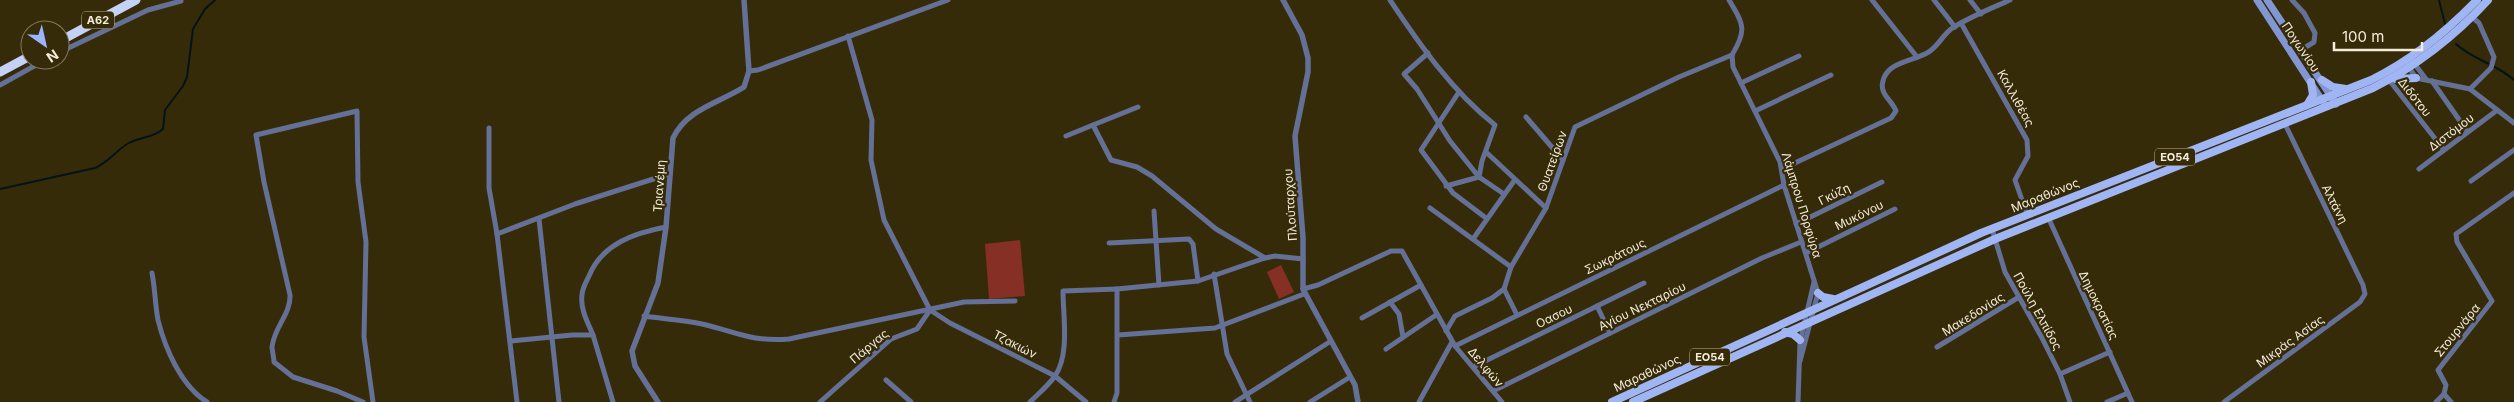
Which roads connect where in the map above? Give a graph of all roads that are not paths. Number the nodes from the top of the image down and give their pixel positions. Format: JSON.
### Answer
{"nodes":[{"id":1,"x":136,"y":0,"type":"edge"},
{"id":2,"x":744,"y":0,"type":"edge"},
{"id":3,"x":948,"y":0,"type":"edge"},
{"id":4,"x":1283,"y":0,"type":"edge"},
{"id":5,"x":1390,"y":0,"type":"edge"},
{"id":6,"x":1730,"y":0,"type":"edge"},
{"id":7,"x":1872,"y":0,"type":"edge"},
{"id":8,"x":1934,"y":0,"type":"edge"},
{"id":9,"x":1970,"y":0,"type":"edge"},
{"id":10,"x":2010,"y":0,"type":"edge"},
{"id":11,"x":2257,"y":0,"type":"edge"},
{"id":12,"x":2267,"y":0,"type":"edge"},
{"id":13,"x":2292,"y":0,"type":"edge"},
{"id":14,"x":2477,"y":0,"type":"edge"},
{"id":15,"x":2488,"y":0,"type":"edge"},
{"id":16,"x":182,"y":1,"type":"dead end"},
{"id":17,"x":1981,"y":14,"type":"junction"},
{"id":18,"x":2472,"y":17,"type":"junction"},
{"id":19,"x":1961,"y":23,"type":"junction"},
{"id":20,"x":1955,"y":27,"type":"junction"},
{"id":21,"x":70,"y":36,"type":"edge"},
{"id":22,"x":848,"y":36,"type":"junction"},
{"id":23,"x":70,"y":47,"type":"edge"},
{"id":24,"x":2301,"y":50,"type":"junction"},
{"id":25,"x":1428,"y":53,"type":"junction"},
{"id":26,"x":1732,"y":55,"type":"junction"},
{"id":27,"x":1799,"y":56,"type":"dead end"},
{"id":28,"x":1918,"y":57,"type":"junction"},
{"id":29,"x":20,"y":61,"type":"edge"},
{"id":30,"x":2410,"y":63,"type":"junction"},
{"id":31,"x":27,"y":70,"type":"edge"},
{"id":32,"x":749,"y":70,"type":"junction"},
{"id":33,"x":0,"y":72,"type":"edge"},
{"id":34,"x":1831,"y":74,"type":"dead end"},
{"id":35,"x":2416,"y":78,"type":"junction"},
{"id":36,"x":2322,"y":80,"type":"junction"},
{"id":37,"x":2389,"y":80,"type":"junction"},
{"id":38,"x":2429,"y":80,"type":"junction"},
{"id":39,"x":2311,"y":82,"type":"junction"},
{"id":40,"x":1742,"y":83,"type":"junction"},
{"id":41,"x":0,"y":85,"type":"edge"},
{"id":42,"x":2353,"y":88,"type":"junction"},
{"id":43,"x":2470,"y":89,"type":"junction"},
{"id":44,"x":1459,"y":92,"type":"junction"},
{"id":45,"x":2322,"y":100,"type":"junction"},
{"id":46,"x":2334,"y":100,"type":"junction"},
{"id":47,"x":1138,"y":106,"type":"dead end"},
{"id":48,"x":2305,"y":106,"type":"junction"},
{"id":49,"x":2326,"y":107,"type":"junction"},
{"id":50,"x":1755,"y":111,"type":"junction"},
{"id":51,"x":2496,"y":111,"type":"junction"},
{"id":52,"x":1526,"y":117,"type":"dead end"},
{"id":53,"x":2514,"y":123,"type":"edge"},
{"id":54,"x":1438,"y":124,"type":"junction"},
{"id":55,"x":2286,"y":124,"type":"junction"},
{"id":56,"x":1093,"y":125,"type":"junction"},
{"id":57,"x":489,"y":128,"type":"dead end"},
{"id":58,"x":2467,"y":131,"type":"junction"},
{"id":59,"x":1066,"y":136,"type":"dead end"},
{"id":60,"x":2444,"y":150,"type":"junction"},
{"id":61,"x":2514,"y":150,"type":"edge"},
{"id":62,"x":1486,"y":152,"type":"junction"},
{"id":63,"x":1563,"y":160,"type":"junction"},
{"id":64,"x":1782,"y":169,"type":"junction"},
{"id":65,"x":2419,"y":169,"type":"dead end"},
{"id":66,"x":669,"y":174,"type":"junction"},
{"id":67,"x":1479,"y":177,"type":"junction"},
{"id":68,"x":1514,"y":181,"type":"junction"},
{"id":69,"x":2471,"y":181,"type":"dead end"},
{"id":70,"x":1882,"y":182,"type":"dead end"},
{"id":71,"x":1784,"y":185,"type":"junction"},
{"id":72,"x":1446,"y":186,"type":"junction"},
{"id":73,"x":2514,"y":193,"type":"edge"},
{"id":74,"x":1504,"y":194,"type":"junction"},
{"id":75,"x":1430,"y":208,"type":"dead end"},
{"id":76,"x":1546,"y":208,"type":"junction"},
{"id":77,"x":1895,"y":209,"type":"dead end"},
{"id":78,"x":1154,"y":211,"type":"dead end"},
{"id":79,"x":2027,"y":214,"type":"junction"},
{"id":80,"x":2048,"y":217,"type":"junction"},
{"id":81,"x":539,"y":218,"type":"junction"},
{"id":82,"x":1486,"y":218,"type":"junction"},
{"id":83,"x":1796,"y":224,"type":"junction"},
{"id":84,"x":666,"y":227,"type":"junction"},
{"id":85,"x":1992,"y":229,"type":"junction"},
{"id":86,"x":497,"y":234,"type":"junction"},
{"id":87,"x":1994,"y":238,"type":"junction"},
{"id":88,"x":1473,"y":239,"type":"junction"},
{"id":89,"x":1156,"y":241,"type":"junction"},
{"id":90,"x":1802,"y":242,"type":"junction"},
{"id":91,"x":1109,"y":243,"type":"dead end"},
{"id":92,"x":1806,"y":253,"type":"junction"},
{"id":93,"x":1264,"y":258,"type":"junction"},
{"id":94,"x":1303,"y":259,"type":"junction"},
{"id":95,"x":1511,"y":267,"type":"junction"},
{"id":96,"x":152,"y":273,"type":"dead end"},
{"id":97,"x":1214,"y":274,"type":"junction"},
{"id":98,"x":1198,"y":280,"type":"junction"},
{"id":99,"x":1815,"y":281,"type":"junction"},
{"id":100,"x":1644,"y":283,"type":"dead end"},
{"id":101,"x":1159,"y":285,"type":"junction"},
{"id":102,"x":1421,"y":286,"type":"junction"},
{"id":103,"x":1117,"y":289,"type":"junction"},
{"id":104,"x":1504,"y":289,"type":"junction"},
{"id":105,"x":1304,"y":291,"type":"junction"},
{"id":106,"x":1818,"y":293,"type":"junction"},
{"id":107,"x":2365,"y":294,"type":"joint"},
{"id":108,"x":2019,"y":297,"type":"junction"},
{"id":109,"x":1835,"y":299,"type":"junction"},
{"id":110,"x":1015,"y":301,"type":"dead end"},
{"id":111,"x":1390,"y":302,"type":"junction"},
{"id":112,"x":1597,"y":306,"type":"junction"},
{"id":113,"x":1811,"y":309,"type":"junction"},
{"id":114,"x":930,"y":310,"type":"junction"},
{"id":115,"x":1436,"y":315,"type":"junction"},
{"id":116,"x":1517,"y":315,"type":"junction"},
{"id":117,"x":644,"y":316,"type":"junction"},
{"id":118,"x":1362,"y":318,"type":"dead end"},
{"id":119,"x":1807,"y":322,"type":"junction"},
{"id":120,"x":1222,"y":326,"type":"junction"},
{"id":121,"x":1446,"y":331,"type":"junction"},
{"id":122,"x":1785,"y":332,"type":"junction"},
{"id":123,"x":1610,"y":333,"type":"junction"},
{"id":124,"x":593,"y":335,"type":"junction"},
{"id":125,"x":1118,"y":335,"type":"junction"},
{"id":126,"x":553,"y":336,"type":"junction"},
{"id":127,"x":1403,"y":337,"type":"junction"},
{"id":128,"x":1800,"y":340,"type":"junction"},
{"id":129,"x":511,"y":341,"type":"junction"},
{"id":130,"x":1331,"y":342,"type":"junction"},
{"id":131,"x":1453,"y":344,"type":"junction"},
{"id":132,"x":1937,"y":347,"type":"dead end"},
{"id":133,"x":1386,"y":349,"type":"dead end"},
{"id":134,"x":2110,"y":352,"type":"junction"},
{"id":135,"x":1800,"y":362,"type":"junction"},
{"id":136,"x":1473,"y":367,"type":"junction"},
{"id":137,"x":2060,"y":374,"type":"junction"},
{"id":138,"x":1055,"y":376,"type":"junction"},
{"id":139,"x":1350,"y":377,"type":"junction"},
{"id":140,"x":886,"y":380,"type":"dead end"},
{"id":141,"x":1493,"y":391,"type":"junction"},
{"id":142,"x":2128,"y":393,"type":"junction"},
{"id":143,"x":2444,"y":394,"type":"junction"},
{"id":144,"x":1246,"y":395,"type":"junction"},
{"id":145,"x":207,"y":402,"type":"edge"},
{"id":146,"x":363,"y":402,"type":"edge"},
{"id":147,"x":373,"y":402,"type":"edge"},
{"id":148,"x":517,"y":402,"type":"edge"},
{"id":149,"x":559,"y":402,"type":"edge"},
{"id":150,"x":613,"y":402,"type":"edge"},
{"id":151,"x":658,"y":402,"type":"edge"},
{"id":152,"x":820,"y":402,"type":"edge"},
{"id":153,"x":910,"y":402,"type":"edge"},
{"id":154,"x":1030,"y":402,"type":"edge"},
{"id":155,"x":1086,"y":402,"type":"edge"},
{"id":156,"x":1114,"y":402,"type":"edge"},
{"id":157,"x":1234,"y":402,"type":"edge"},
{"id":158,"x":1250,"y":402,"type":"edge"},
{"id":159,"x":1310,"y":402,"type":"edge"},
{"id":160,"x":1358,"y":402,"type":"edge"},
{"id":161,"x":1419,"y":402,"type":"edge"},
{"id":162,"x":1502,"y":402,"type":"edge"},
{"id":163,"x":1612,"y":402,"type":"edge"},
{"id":164,"x":1633,"y":402,"type":"edge"},
{"id":165,"x":1798,"y":402,"type":"edge"},
{"id":166,"x":2070,"y":402,"type":"edge"},
{"id":167,"x":2107,"y":402,"type":"edge"},
{"id":168,"x":2132,"y":402,"type":"edge"},
{"id":169,"x":2224,"y":402,"type":"edge"},
{"id":170,"x":2436,"y":402,"type":"edge"},
{"id":171,"x":2451,"y":402,"type":"edge"}],
"edges":[{"from":1,"to":21,"type":"highway","number":"Α62"},
{"from":2,"to":32,"type":"street"},
{"from":3,"to":22,"type":"street"},
{"from":4,"to":94,"type":"street","name":"Πλούταρχου"},
{"from":5,"to":25,"type":"street"},
{"from":6,"to":26,"type":"street"},
{"from":7,"to":28,"type":"street"},
{"from":8,"to":20,"type":"street"},
{"from":9,"to":17,"type":"street"},
{"from":10,"to":17,"type":"street"},
{"from":11,"to":39,"type":"main road","name":"Πογωνίου"},
{"from":12,"to":24,"type":"main road","name":"Πογωνίου"},
{"from":13,"to":24,"type":"street"},
{"from":14,"to":30,"type":"main road","name":"Μαραθώνος","number":"ΕΟ54"},
{"from":15,"to":18,"type":"main road","name":"Μαραθώνος","number":"ΕΟ54"},
{"from":16,"to":23,"type":"street"},
{"from":17,"to":19,"type":"street"},
{"from":18,"to":30,"type":"main road","name":"Μαραθώνος","number":"ΕΟ54"},
{"from":18,"to":43,"type":"street"},
{"from":19,"to":20,"type":"street"},
{"from":19,"to":79,"type":"street","name":"Καλλιθέας"},
{"from":20,"to":28,"type":"street"},
{"from":22,"to":32,"type":"street"},
{"from":22,"to":114,"type":"street"},
{"from":24,"to":36,"type":"main road","name":"Πογωνίου"},
{"from":25,"to":44,"type":"street"},
{"from":25,"to":54,"type":"street"},
{"from":26,"to":40,"type":"street","name":"Λάμπρου Πορφύρα"},
{"from":26,"to":63,"type":"street","name":"Θυατείρων"},
{"from":27,"to":40,"type":"street"},
{"from":28,"to":64,"type":"street"},
{"from":29,"to":33,"type":"highway"},
{"from":30,"to":35,"type":"street"},
{"from":30,"to":37,"type":"main road","name":"Μαραθώνος","number":"ΕΟ54"},
{"from":30,"to":38,"type":"street"},
{"from":30,"to":42,"type":"main road","name":"Μαραθώνος","number":"ΕΟ54"},
{"from":31,"to":41,"type":"street"},
{"from":32,"to":66,"type":"street","name":"Τριανέμη"},
{"from":34,"to":50,"type":"street"},
{"from":35,"to":37,"type":"main road"},
{"from":35,"to":38,"type":"street"},
{"from":36,"to":42,"type":"main road"},
{"from":36,"to":46,"type":"main road","name":"Πογωνίου"},
{"from":37,"to":46,"type":"main road","name":"Μαραθώνος","number":"ΕΟ54"},
{"from":37,"to":60,"type":"street","name":"Διδότου"},
{"from":38,"to":43,"type":"street"},
{"from":38,"to":58,"type":"street"},
{"from":39,"to":45,"type":"main road","name":"Πογωνίου"},
{"from":39,"to":48,"type":"main road"},
{"from":40,"to":50,"type":"street","name":"Λάμπρου Πορφύρα"},
{"from":42,"to":46,"type":"main road","name":"Μαραθώνος","number":"ΕΟ54"},
{"from":43,"to":51,"type":"street"},
{"from":44,"to":54,"type":"street"},
{"from":44,"to":62,"type":"street"},
{"from":45,"to":46,"type":"main road","name":"Μαραθώνος","number":"ΕΟ54"},
{"from":45,"to":48,"type":"main road","name":"Μαραθώνος","number":"ΕΟ54"},
{"from":45,"to":49,"type":"main road","name":"Πογωνίου"},
{"from":46,"to":49,"type":"main road","name":"Μαραθώνος","number":"ΕΟ54"},
{"from":47,"to":56,"type":"street"},
{"from":48,"to":79,"type":"main road","name":"Μαραθώνος","number":"ΕΟ54"},
{"from":49,"to":55,"type":"main road","name":"Μαραθώνος","number":"ΕΟ54"},
{"from":50,"to":64,"type":"street","name":"Λάμπρου Πορφύρα"},
{"from":51,"to":53,"type":"street"},
{"from":51,"to":58,"type":"street","name":"Διστόμου"},
{"from":52,"to":63,"type":"street"},
{"from":54,"to":67,"type":"street"},
{"from":54,"to":72,"type":"street"},
{"from":55,"to":80,"type":"main road","name":"Μαραθώνος","number":"ΕΟ54"},
{"from":55,"to":107,"type":"street","name":"Αλτάνη"},
{"from":56,"to":59,"type":"street"},
{"from":56,"to":93,"type":"street"},
{"from":57,"to":86,"type":"street"},
{"from":58,"to":60,"type":"street","name":"Διστόμου"},
{"from":60,"to":65,"type":"street","name":"Διστόμου"},
{"from":61,"to":69,"type":"street"},
{"from":62,"to":67,"type":"street"},
{"from":62,"to":68,"type":"street"},
{"from":63,"to":76,"type":"street","name":"Θυατείρων"},
{"from":64,"to":71,"type":"street","name":"Λάμπρου Πορφύρα"},
{"from":66,"to":81,"type":"street"},
{"from":66,"to":84,"type":"street","name":"Τριανέμη"},
{"from":67,"to":72,"type":"street"},
{"from":67,"to":74,"type":"street"},
{"from":68,"to":74,"type":"street"},
{"from":68,"to":76,"type":"street"},
{"from":70,"to":83,"type":"street","name":"Γκύζη"},
{"from":71,"to":83,"type":"street","name":"Λάμπρου Πορφύρα"},
{"from":71,"to":116,"type":"street","name":"Σωκράτους"},
{"from":72,"to":82,"type":"street"},
{"from":73,"to":143,"type":"street","name":"Στουρνάρα"},
{"from":74,"to":82,"type":"street"},
{"from":75,"to":88,"type":"street"},
{"from":76,"to":95,"type":"street","name":"Θυατείρων"},
{"from":77,"to":92,"type":"street","name":"Μυκόνου"},
{"from":78,"to":89,"type":"street"},
{"from":79,"to":85,"type":"main road","name":"Μαραθώνος","number":"ΕΟ54"},
{"from":80,"to":87,"type":"main road","name":"Μαραθώνος","number":"ΕΟ54"},
{"from":80,"to":134,"type":"street","name":"Δημοκρατίας"},
{"from":81,"to":86,"type":"street"},
{"from":81,"to":126,"type":"street"},
{"from":82,"to":88,"type":"street"},
{"from":83,"to":90,"type":"street","name":"Λάμπρου Πορφύρα"},
{"from":84,"to":117,"type":"street","name":"Τριανέμη"},
{"from":84,"to":124,"type":"street"},
{"from":85,"to":87,"type":"street","name":"Πούλη Ελπίδος"},
{"from":85,"to":109,"type":"main road","name":"Μαραθώνος","number":"ΕΟ54"},
{"from":86,"to":129,"type":"street"},
{"from":87,"to":108,"type":"street","name":"Πούλη Ελπίδος"},
{"from":87,"to":119,"type":"main road","name":"Μαραθώνος","number":"ΕΟ54"},
{"from":88,"to":95,"type":"street"},
{"from":89,"to":91,"type":"street"},
{"from":89,"to":98,"type":"street"},
{"from":89,"to":101,"type":"street"},
{"from":90,"to":92,"type":"street","name":"Λάμπρου Πορφύρα"},
{"from":90,"to":123,"type":"street","name":"Αγίου Νεκταρίου"},
{"from":92,"to":99,"type":"street","name":"Λάμπρου Πορφύρα"},
{"from":93,"to":94,"type":"street"},
{"from":93,"to":97,"type":"street"},
{"from":94,"to":105,"type":"street","name":"Πλούταρχου"},
{"from":95,"to":104,"type":"street","name":"Θυατείρων"},
{"from":96,"to":145,"type":"street"},
{"from":97,"to":98,"type":"street"},
{"from":97,"to":120,"type":"street"},
{"from":98,"to":101,"type":"street"},
{"from":99,"to":106,"type":"street","name":"Λάμπρου Πορφύρα"},
{"from":99,"to":113,"type":"street","name":"Λάμπρου Πορφύρα"},
{"from":100,"to":112,"type":"street","name":"Οασου"},
{"from":101,"to":103,"type":"street"},
{"from":102,"to":105,"type":"street","name":"Δελφών"},
{"from":102,"to":111,"type":"street"},
{"from":102,"to":115,"type":"street","name":"Δελφών"},
{"from":103,"to":125,"type":"street"},
{"from":103,"to":138,"type":"street"},
{"from":104,"to":116,"type":"street"},
{"from":104,"to":121,"type":"street"},
{"from":105,"to":120,"type":"street","name":"Δελφών"},
{"from":105,"to":130,"type":"street","name":"Πλούταρχου"},
{"from":106,"to":109,"type":"main road"},
{"from":106,"to":113,"type":"street","name":"Λάμπρου Πορφύρα"},
{"from":107,"to":169,"type":"street","name":"Μικράς Ασίας"},
{"from":108,"to":132,"type":"street","name":"Μακεδονίας"},
{"from":108,"to":137,"type":"street","name":"Πούλη Ελπίδος"},
{"from":109,"to":113,"type":"main road","name":"Μαραθώνος","number":"ΕΟ54"},
{"from":110,"to":114,"type":"street"},
{"from":111,"to":118,"type":"street"},
{"from":111,"to":127,"type":"street"},
{"from":112,"to":123,"type":"street"},
{"from":112,"to":136,"type":"street","name":"Οασου"},
{"from":113,"to":119,"type":"street","name":"Λάμπρου Πορφύρα"},
{"from":113,"to":163,"type":"main road","name":"Μαραθώνος","number":"ΕΟ54"},
{"from":114,"to":117,"type":"street"},
{"from":114,"to":138,"type":"street","name":"Τζακιών"},
{"from":114,"to":152,"type":"street","name":"Πάργας"},
{"from":115,"to":121,"type":"street","name":"Δελφών"},
{"from":115,"to":127,"type":"street"},
{"from":116,"to":131,"type":"street","name":"Σωκράτους"},
{"from":117,"to":151,"type":"street","name":"Τριανέμη"},
{"from":119,"to":122,"type":"main road","name":"Μαραθώνος","number":"ΕΟ54"},
{"from":119,"to":128,"type":"street"},
{"from":119,"to":135,"type":"street"},
{"from":120,"to":125,"type":"street","name":"Δελφών"},
{"from":120,"to":144,"type":"street"},
{"from":121,"to":131,"type":"street","name":"Δελφών"},
{"from":122,"to":128,"type":"main road"},
{"from":122,"to":164,"type":"main road","name":"Μαραθώνος","number":"ΕΟ54"},
{"from":123,"to":141,"type":"street","name":"Αγίου Νεκταρίου"},
{"from":124,"to":126,"type":"street"},
{"from":124,"to":150,"type":"street"},
{"from":125,"to":156,"type":"street"},
{"from":126,"to":129,"type":"street"},
{"from":126,"to":149,"type":"street"},
{"from":127,"to":133,"type":"street"},
{"from":128,"to":135,"type":"street"},
{"from":129,"to":148,"type":"street"},
{"from":130,"to":139,"type":"street","name":"Πλούταρχου"},
{"from":130,"to":144,"type":"street"},
{"from":131,"to":136,"type":"street","name":"Δελφών"},
{"from":131,"to":161,"type":"street"},
{"from":134,"to":137,"type":"street"},
{"from":134,"to":142,"type":"street","name":"Δημοκρατίας"},
{"from":135,"to":165,"type":"street"},
{"from":136,"to":141,"type":"street","name":"Δελφών"},
{"from":137,"to":166,"type":"street","name":"Πούλη Ελπίδος"},
{"from":138,"to":154,"type":"street"},
{"from":138,"to":155,"type":"street","name":"Τζακιών"},
{"from":139,"to":159,"type":"street"},
{"from":139,"to":160,"type":"street","name":"Πλούταρχου"},
{"from":140,"to":153,"type":"street"},
{"from":141,"to":162,"type":"street","name":"Δελφών"},
{"from":142,"to":167,"type":"street"},
{"from":142,"to":168,"type":"street","name":"Δημοκρατίας"},
{"from":143,"to":170,"type":"street"},
{"from":143,"to":171,"type":"street"},
{"from":144,"to":157,"type":"street"},
{"from":144,"to":158,"type":"street"},
{"from":146,"to":147,"type":"street"}]}
